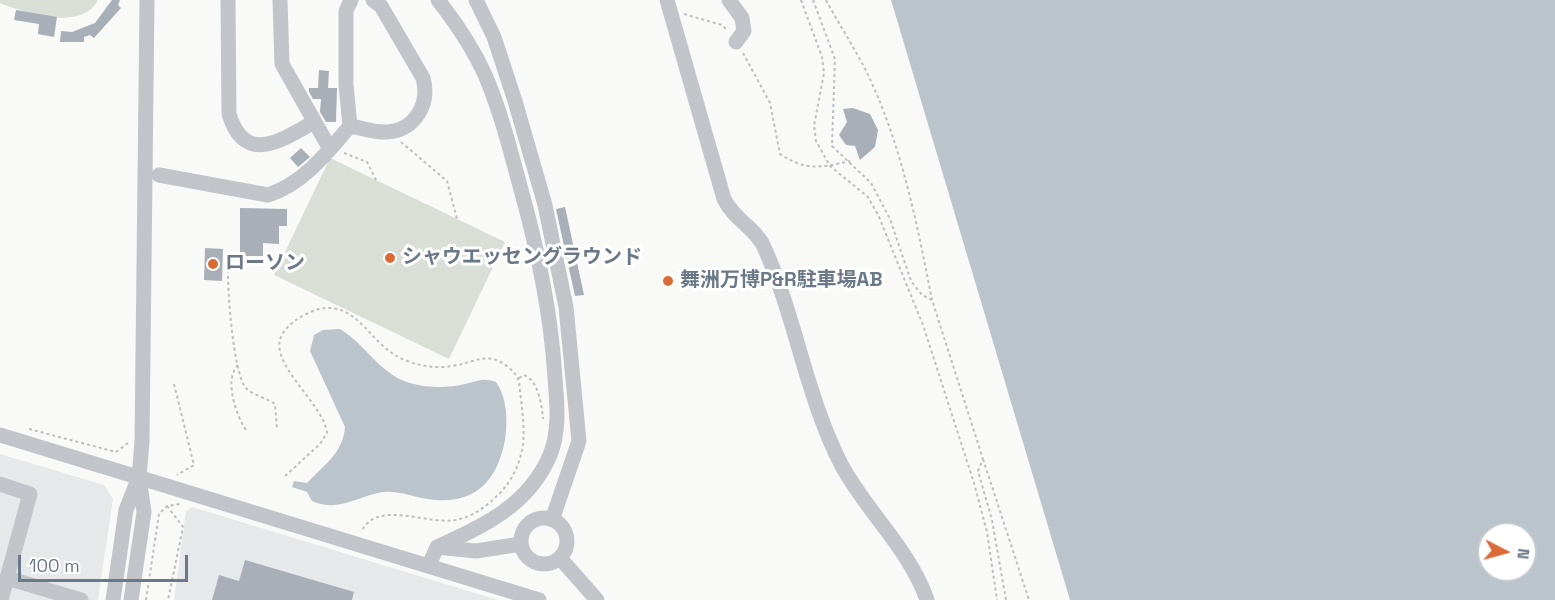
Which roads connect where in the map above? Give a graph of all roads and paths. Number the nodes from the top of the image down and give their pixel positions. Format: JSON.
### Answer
{"nodes":[{"id":1,"x":147,"y":0,"type":"edge"},
{"id":2,"x":228,"y":0,"type":"edge"},
{"id":3,"x":280,"y":0,"type":"edge"},
{"id":4,"x":351,"y":0,"type":"edge"},
{"id":5,"x":373,"y":0,"type":"edge"},
{"id":6,"x":438,"y":0,"type":"edge"},
{"id":7,"x":476,"y":0,"type":"edge"},
{"id":8,"x":667,"y":0,"type":"edge"},
{"id":9,"x":729,"y":0,"type":"edge"},
{"id":10,"x":801,"y":0,"type":"edge"},
{"id":11,"x":813,"y":0,"type":"edge"},
{"id":12,"x":826,"y":0,"type":"edge"},
{"id":13,"x":681,"y":14,"type":"dead end"},
{"id":14,"x":736,"y":42,"type":"junction"},
{"id":15,"x":314,"y":122,"type":"junction"},
{"id":16,"x":350,"y":126,"type":"junction"},
{"id":17,"x":388,"y":132,"type":"junction"},
{"id":18,"x":330,"y":149,"type":"junction"},
{"id":19,"x":850,"y":161,"type":"junction"},
{"id":20,"x":830,"y":166,"type":"junction"},
{"id":21,"x":159,"y":175,"type":"dead end"},
{"id":22,"x":376,"y":180,"type":"dead end"},
{"id":23,"x":458,"y":219,"type":"dead end"},
{"id":24,"x":228,"y":264,"type":"dead end"},
{"id":25,"x":932,"y":300,"type":"junction"},
{"id":26,"x":238,"y":365,"type":"junction"},
{"id":27,"x":519,"y":381,"type":"junction"},
{"id":28,"x":174,"y":384,"type":"dead end"},
{"id":29,"x":543,"y":426,"type":"dead end"},
{"id":30,"x":21,"y":427,"type":"dead end"},
{"id":31,"x":277,"y":429,"type":"dead end"},
{"id":32,"x":247,"y":432,"type":"dead end"},
{"id":33,"x":0,"y":435,"type":"edge"},
{"id":34,"x":129,"y":442,"type":"dead end"},
{"id":35,"x":983,"y":459,"type":"junction"},
{"id":36,"x":177,"y":475,"type":"dead end"},
{"id":37,"x":285,"y":476,"type":"dead end"},
{"id":38,"x":139,"y":477,"type":"junction"},
{"id":39,"x":0,"y":484,"type":"edge"},
{"id":40,"x":552,"y":520,"type":"junction"},
{"id":41,"x":360,"y":533,"type":"dead end"},
{"id":42,"x":521,"y":544,"type":"junction"},
{"id":43,"x":437,"y":547,"type":"junction"},
{"id":44,"x":560,"y":558,"type":"junction"},
{"id":45,"x":429,"y":565,"type":"junction"},
{"id":46,"x":8,"y":578,"type":"junction"},
{"id":47,"x":1,"y":600,"type":"edge"},
{"id":48,"x":81,"y":600,"type":"edge"},
{"id":49,"x":113,"y":600,"type":"edge"},
{"id":50,"x":131,"y":600,"type":"edge"},
{"id":51,"x":146,"y":600,"type":"edge"},
{"id":52,"x":168,"y":600,"type":"edge"},
{"id":53,"x":540,"y":600,"type":"edge"},
{"id":54,"x":597,"y":600,"type":"edge"},
{"id":55,"x":927,"y":600,"type":"edge"},
{"id":56,"x":997,"y":600,"type":"edge"},
{"id":57,"x":1006,"y":600,"type":"edge"},
{"id":58,"x":1029,"y":600,"type":"edge"}],
"edges":[{"from":1,"to":38,"type":"street"},
{"from":2,"to":15,"type":"street"},
{"from":3,"to":15,"type":"street"},
{"from":4,"to":16,"type":"street"},
{"from":5,"to":17,"type":"street"},
{"from":6,"to":43,"type":"street"},
{"from":7,"to":40,"type":"street"},
{"from":8,"to":55,"type":"street"},
{"from":9,"to":14,"type":"street"},
{"from":10,"to":20,"type":"path"},
{"from":11,"to":19,"type":"path"},
{"from":12,"to":25,"type":"path"},
{"from":13,"to":14,"type":"path"},
{"from":14,"to":20,"type":"path"},
{"from":15,"to":18,"type":"street"},
{"from":16,"to":17,"type":"street"},
{"from":16,"to":18,"type":"street"},
{"from":17,"to":23,"type":"path"},
{"from":18,"to":21,"type":"street"},
{"from":18,"to":22,"type":"path"},
{"from":19,"to":20,"type":"path"},
{"from":19,"to":25,"type":"path"},
{"from":20,"to":56,"type":"path"},
{"from":24,"to":26,"type":"path"},
{"from":25,"to":35,"type":"path"},
{"from":26,"to":31,"type":"path"},
{"from":26,"to":32,"type":"path"},
{"from":27,"to":29,"type":"path"},
{"from":27,"to":37,"type":"path"},
{"from":27,"to":41,"type":"path"},
{"from":28,"to":36,"type":"path"},
{"from":30,"to":34,"type":"path"},
{"from":33,"to":38,"type":"street"},
{"from":35,"to":57,"type":"path"},
{"from":35,"to":58,"type":"path"},
{"from":38,"to":45,"type":"street"},
{"from":38,"to":49,"type":"street"},
{"from":38,"to":50,"type":"street"},
{"from":39,"to":46,"type":"street"},
{"from":40,"to":42,"type":"street"},
{"from":40,"to":44,"type":"street"},
{"from":42,"to":43,"type":"street"},
{"from":42,"to":44,"type":"street"},
{"from":43,"to":45,"type":"street"},
{"from":44,"to":54,"type":"street"},
{"from":45,"to":53,"type":"street"},
{"from":46,"to":47,"type":"street"},
{"from":46,"to":48,"type":"street"},
{"from":51,"to":52,"type":"path"}]}
